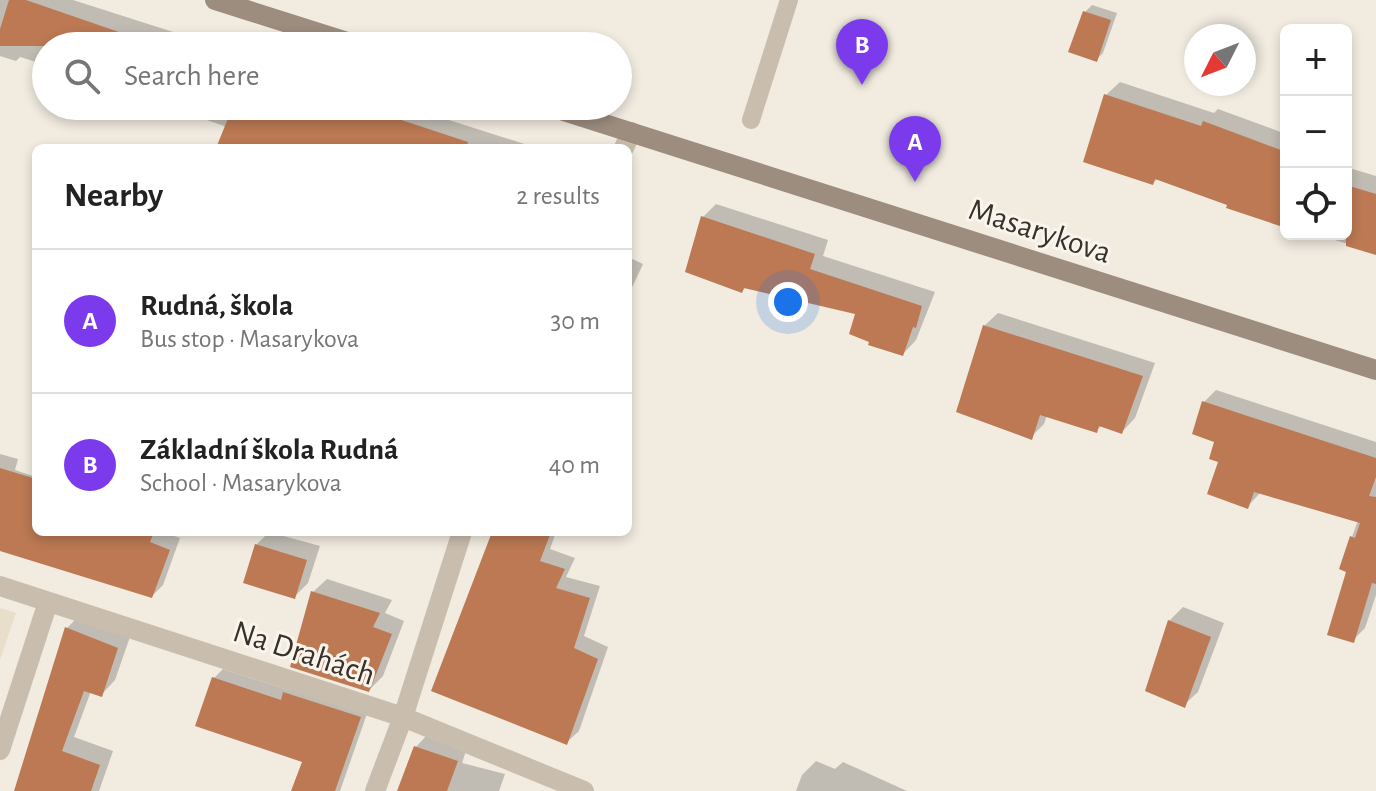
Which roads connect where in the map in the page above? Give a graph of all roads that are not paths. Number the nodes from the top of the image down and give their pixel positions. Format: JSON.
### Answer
{"nodes":[{"id":1,"x":215,"y":0,"type":"edge"},
{"id":2,"x":789,"y":0,"type":"edge"},
{"id":3,"x":316,"y":32,"type":"edge"},
{"id":4,"x":581,"y":120,"type":"edge"},
{"id":5,"x":751,"y":120,"type":"dead end"},
{"id":6,"x":628,"y":140,"type":"edge"},
{"id":7,"x":1376,"y":370,"type":"edge"},
{"id":8,"x":461,"y":536,"type":"edge"},
{"id":9,"x":0,"y":586,"type":"edge"},
{"id":10,"x":48,"y":602,"type":"junction"},
{"id":11,"x":403,"y":717,"type":"junction"},
{"id":12,"x":0,"y":750,"type":"edge"},
{"id":13,"x":375,"y":791,"type":"edge"},
{"id":14,"x":584,"y":791,"type":"edge"}],
"edges":[{"from":1,"to":3,"type":"main road"},
{"from":2,"to":5,"type":"lane"},
{"from":4,"to":6,"type":"main road","name":"Masarykova"},
{"from":6,"to":7,"type":"main road","name":"Masarykova"},
{"from":8,"to":11,"type":"street"},
{"from":9,"to":10,"type":"street","name":"Na Drahách"},
{"from":10,"to":11,"type":"street","name":"Na Drahách"},
{"from":10,"to":12,"type":"street"},
{"from":11,"to":13,"type":"street"},
{"from":11,"to":14,"type":"street","name":"Na Drahách"}]}
